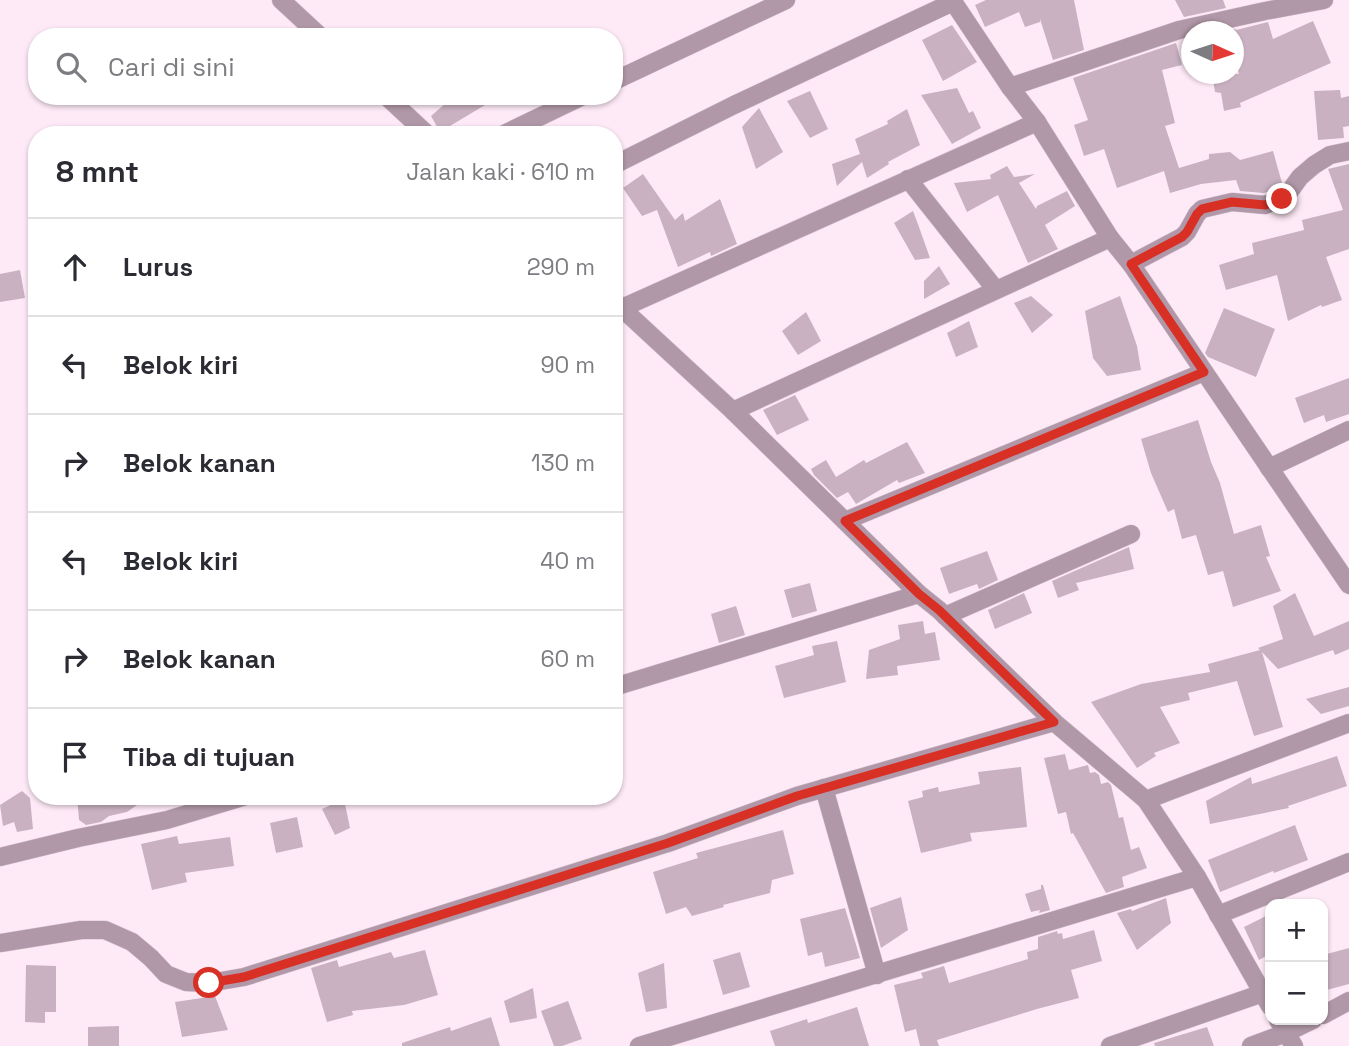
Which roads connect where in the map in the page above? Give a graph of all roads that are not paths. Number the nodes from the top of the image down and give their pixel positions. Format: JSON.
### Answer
{"nodes":[{"id":1,"x":281,"y":0,"type":"edge"},
{"id":2,"x":786,"y":0,"type":"edge"},
{"id":3,"x":1324,"y":0,"type":"edge"},
{"id":4,"x":953,"y":1,"type":"edge"},
{"id":5,"x":311,"y":28,"type":"edge"},
{"id":6,"x":623,"y":77,"type":"edge"},
{"id":7,"x":1010,"y":87,"type":"junction"},
{"id":8,"x":396,"y":105,"type":"edge"},
{"id":9,"x":564,"y":105,"type":"edge"},
{"id":10,"x":1037,"y":122,"type":"junction"},
{"id":11,"x":418,"y":126,"type":"edge"},
{"id":12,"x":521,"y":126,"type":"edge"},
{"id":13,"x":1349,"y":151,"type":"edge"},
{"id":14,"x":623,"y":160,"type":"edge"},
{"id":15,"x":908,"y":179,"type":"junction"},
{"id":16,"x":1110,"y":238,"type":"junction"},
{"id":17,"x":1131,"y":264,"type":"junction"},
{"id":18,"x":996,"y":290,"type":"junction"},
{"id":19,"x":623,"y":302,"type":"edge"},
{"id":20,"x":623,"y":309,"type":"edge"},
{"id":21,"x":1204,"y":372,"type":"junction"},
{"id":22,"x":733,"y":411,"type":"junction"},
{"id":23,"x":1349,"y":430,"type":"edge"},
{"id":24,"x":1269,"y":468,"type":"junction"},
{"id":25,"x":845,"y":521,"type":"junction"},
{"id":26,"x":1131,"y":534,"type":"dead end"},
{"id":27,"x":1349,"y":585,"type":"edge"},
{"id":28,"x":919,"y":594,"type":"junction"},
{"id":29,"x":945,"y":616,"type":"junction"},
{"id":30,"x":623,"y":684,"type":"edge"},
{"id":31,"x":1054,"y":722,"type":"junction"},
{"id":32,"x":1349,"y":723,"type":"edge"},
{"id":33,"x":824,"y":788,"type":"junction"},
{"id":34,"x":1146,"y":800,"type":"junction"},
{"id":35,"x":216,"y":805,"type":"edge"},
{"id":36,"x":0,"y":857,"type":"edge"},
{"id":37,"x":1349,"y":862,"type":"edge"},
{"id":38,"x":1197,"y":877,"type":"junction"},
{"id":39,"x":1218,"y":915,"type":"junction"},
{"id":40,"x":0,"y":943,"type":"edge"},
{"id":41,"x":877,"y":975,"type":"junction"},
{"id":42,"x":1265,"y":997,"type":"edge"},
{"id":43,"x":1265,"y":1001,"type":"edge"},
{"id":44,"x":1349,"y":1001,"type":"edge"},
{"id":45,"x":1328,"y":1012,"type":"edge"},
{"id":46,"x":1303,"y":1025,"type":"edge"},
{"id":47,"x":1286,"y":1033,"type":"edge"},
{"id":48,"x":639,"y":1046,"type":"edge"},
{"id":49,"x":1110,"y":1046,"type":"edge"},
{"id":50,"x":1251,"y":1046,"type":"edge"}],
"edges":[{"from":1,"to":5,"type":"street"},
{"from":2,"to":6,"type":"street"},
{"from":3,"to":7,"type":"street"},
{"from":4,"to":7,"type":"street"},
{"from":4,"to":14,"type":"street"},
{"from":7,"to":10,"type":"street"},
{"from":8,"to":11,"type":"street"},
{"from":9,"to":12,"type":"street"},
{"from":10,"to":15,"type":"street"},
{"from":10,"to":16,"type":"street"},
{"from":13,"to":17,"type":"street"},
{"from":15,"to":18,"type":"street"},
{"from":15,"to":19,"type":"street"},
{"from":16,"to":17,"type":"street"},
{"from":16,"to":18,"type":"street"},
{"from":17,"to":21,"type":"street"},
{"from":18,"to":22,"type":"street"},
{"from":20,"to":22,"type":"street"},
{"from":21,"to":24,"type":"street"},
{"from":21,"to":25,"type":"street"},
{"from":22,"to":25,"type":"street"},
{"from":23,"to":24,"type":"street"},
{"from":24,"to":27,"type":"street"},
{"from":25,"to":28,"type":"street"},
{"from":26,"to":29,"type":"street"},
{"from":28,"to":29,"type":"street"},
{"from":28,"to":30,"type":"street"},
{"from":29,"to":31,"type":"street"},
{"from":31,"to":33,"type":"street"},
{"from":31,"to":34,"type":"street"},
{"from":32,"to":34,"type":"street"},
{"from":33,"to":40,"type":"street"},
{"from":33,"to":41,"type":"street"},
{"from":34,"to":38,"type":"street"},
{"from":35,"to":36,"type":"street"},
{"from":37,"to":39,"type":"street"},
{"from":38,"to":39,"type":"street"},
{"from":38,"to":41,"type":"street"},
{"from":39,"to":42,"type":"street"},
{"from":41,"to":48,"type":"street"},
{"from":43,"to":49,"type":"street"},
{"from":44,"to":45,"type":"street"},
{"from":46,"to":47,"type":"street"},
{"from":47,"to":50,"type":"street"}]}
